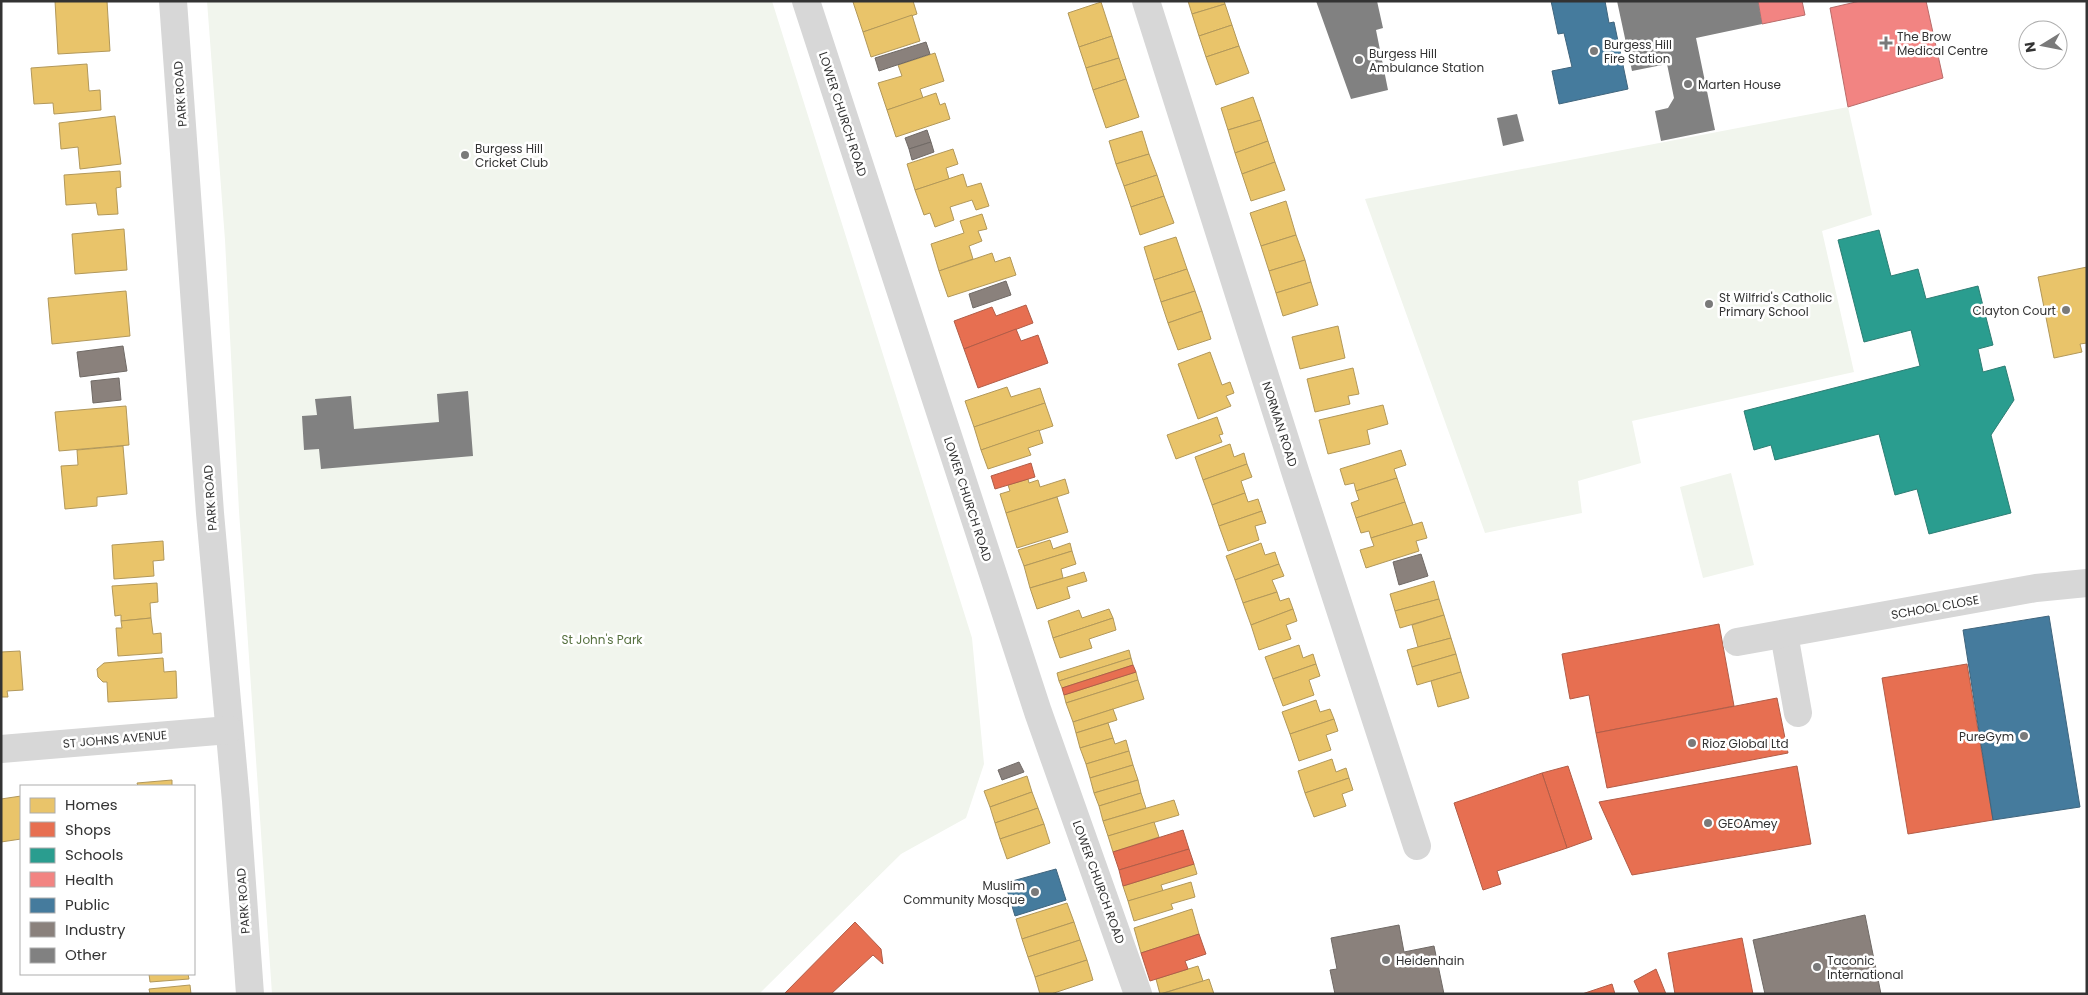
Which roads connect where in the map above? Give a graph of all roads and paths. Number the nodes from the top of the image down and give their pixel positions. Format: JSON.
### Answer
{"nodes":[{"id":1,"x":173,"y":1,"type":"edge"},
{"id":2,"x":806,"y":1,"type":"edge"},
{"id":3,"x":1146,"y":1,"type":"edge"},
{"id":4,"x":2087,"y":583,"type":"edge"},
{"id":5,"x":1784,"y":634,"type":"junction"},
{"id":6,"x":1737,"y":642,"type":"dead end"},
{"id":7,"x":1798,"y":713,"type":"dead end"},
{"id":8,"x":229,"y":730,"type":"junction"},
{"id":9,"x":1,"y":749,"type":"edge"},
{"id":10,"x":1417,"y":846,"type":"dead end"},
{"id":11,"x":250,"y":994,"type":"edge"},
{"id":12,"x":1138,"y":994,"type":"edge"}],
"edges":[{"from":1,"to":8,"type":"street","name":"PARK ROAD"},
{"from":2,"to":12,"type":"street","name":"LOWER CHURCH ROAD"},
{"from":3,"to":10,"type":"street","name":"NORMAN ROAD"},
{"from":4,"to":5,"type":"street","name":"SCHOOL CLOSE"},
{"from":5,"to":6,"type":"street","name":"SCHOOL CLOSE"},
{"from":5,"to":7,"type":"street"},
{"from":8,"to":9,"type":"street","name":"ST JOHNS AVENUE"},
{"from":8,"to":11,"type":"street","name":"PARK ROAD"}]}
